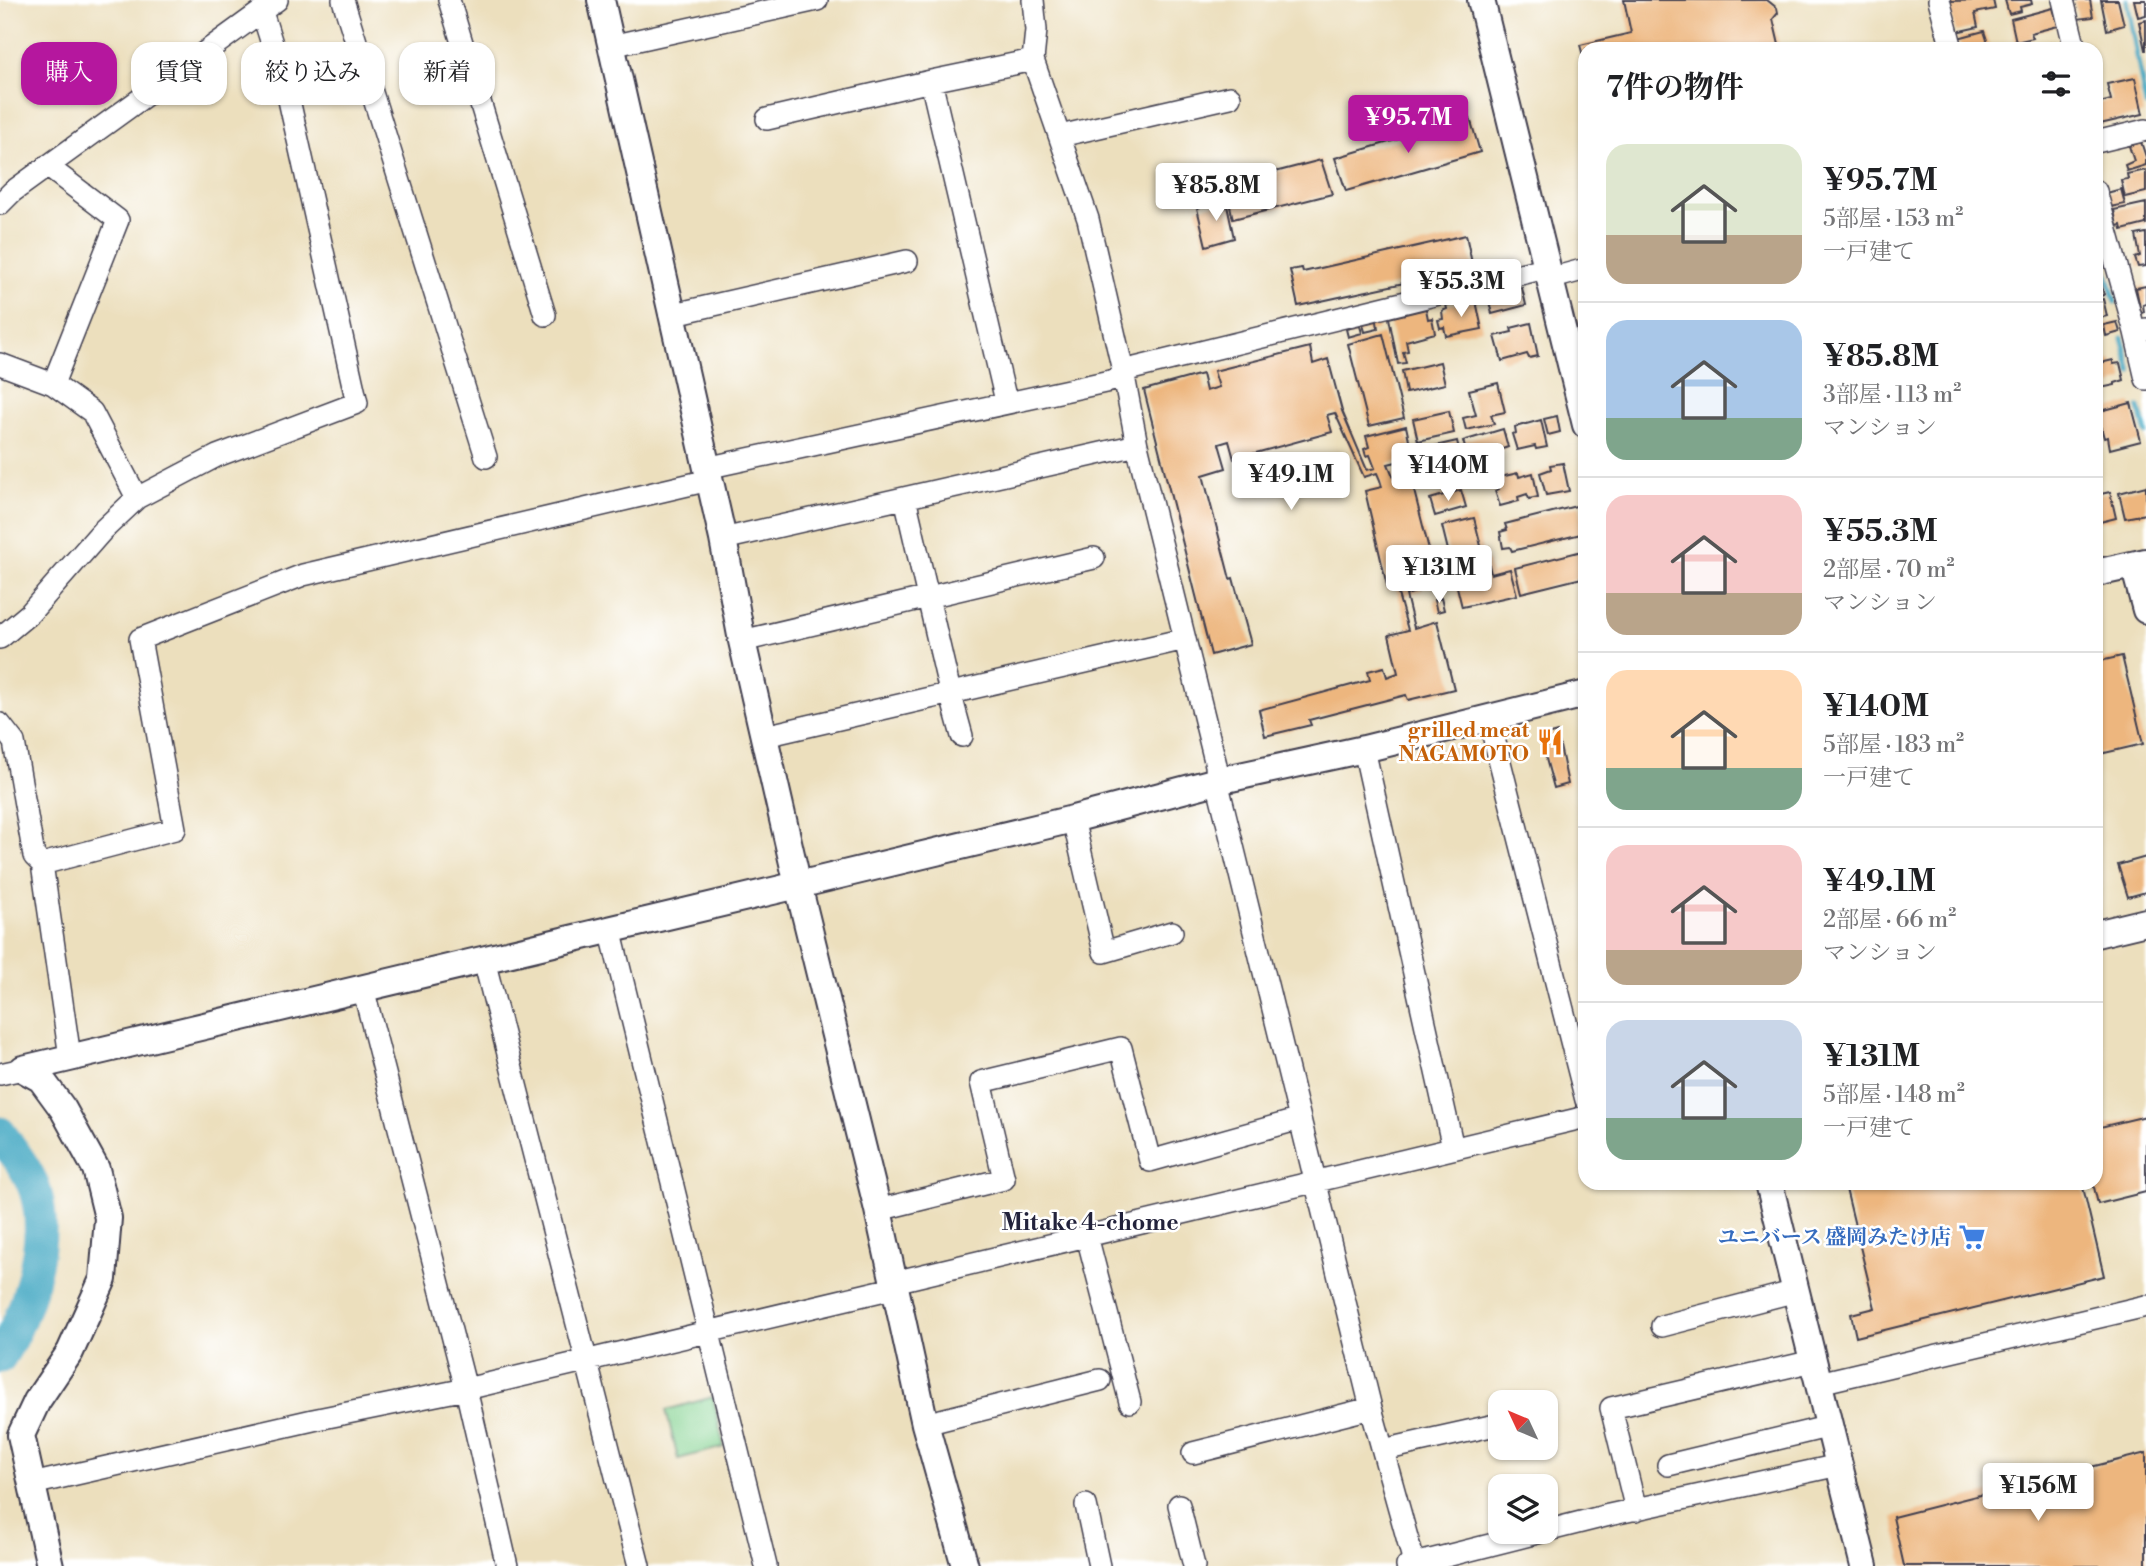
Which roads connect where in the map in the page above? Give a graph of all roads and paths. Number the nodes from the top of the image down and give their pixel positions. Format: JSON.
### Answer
{"nodes":[{"id":1,"x":343,"y":0,"type":"edge"},
{"id":2,"x":449,"y":0,"type":"edge"},
{"id":3,"x":601,"y":0,"type":"edge"},
{"id":4,"x":817,"y":0,"type":"edge"},
{"id":5,"x":1033,"y":0,"type":"edge"},
{"id":6,"x":1481,"y":0,"type":"edge"},
{"id":7,"x":1939,"y":0,"type":"edge"},
{"id":8,"x":2063,"y":0,"type":"edge"},
{"id":9,"x":269,"y":6,"type":"edge"},
{"id":10,"x":1950,"y":42,"type":"edge"},
{"id":11,"x":2073,"y":42,"type":"edge"},
{"id":12,"x":611,"y":46,"type":"junction"},
{"id":13,"x":1033,"y":60,"type":"junction"},
{"id":14,"x":931,"y":81,"type":"junction"},
{"id":15,"x":1230,"y":97,"type":"dead end"},
{"id":16,"x":767,"y":119,"type":"dead end"},
{"id":17,"x":2146,"y":130,"type":"edge"},
{"id":18,"x":1060,"y":136,"type":"junction"},
{"id":19,"x":2103,"y":139,"type":"edge"},
{"id":20,"x":47,"y":166,"type":"junction"},
{"id":21,"x":0,"y":204,"type":"edge"},
{"id":22,"x":2103,"y":213,"type":"edge"},
{"id":23,"x":907,"y":261,"type":"dead end"},
{"id":24,"x":1578,"y":270,"type":"edge"},
{"id":25,"x":1547,"y":274,"type":"junction"},
{"id":26,"x":545,"y":315,"type":"dead end"},
{"id":27,"x":670,"y":315,"type":"junction"},
{"id":28,"x":2141,"y":331,"type":"edge"},
{"id":29,"x":0,"y":363,"type":"edge"},
{"id":30,"x":1123,"y":374,"type":"junction"},
{"id":31,"x":2146,"y":379,"type":"edge"},
{"id":32,"x":53,"y":384,"type":"junction"},
{"id":33,"x":1578,"y":394,"type":"edge"},
{"id":34,"x":1006,"y":401,"type":"junction"},
{"id":35,"x":1137,"y":445,"type":"junction"},
{"id":36,"x":486,"y":457,"type":"dead end"},
{"id":37,"x":708,"y":474,"type":"junction"},
{"id":38,"x":137,"y":498,"type":"junction"},
{"id":39,"x":905,"y":498,"type":"junction"},
{"id":40,"x":723,"y":538,"type":"junction"},
{"id":41,"x":1094,"y":558,"type":"dead end"},
{"id":42,"x":2140,"y":564,"type":"edge"},
{"id":43,"x":2103,"y":572,"type":"edge"},
{"id":44,"x":928,"y":596,"type":"junction"},
{"id":45,"x":2146,"y":610,"type":"edge"},
{"id":46,"x":0,"y":638,"type":"edge"},
{"id":47,"x":1185,"y":639,"type":"junction"},
{"id":48,"x":742,"y":641,"type":"junction"},
{"id":49,"x":950,"y":692,"type":"junction"},
{"id":50,"x":1578,"y":696,"type":"edge"},
{"id":51,"x":1489,"y":719,"type":"junction"},
{"id":52,"x":0,"y":724,"type":"edge"},
{"id":53,"x":765,"y":736,"type":"junction"},
{"id":54,"x":962,"y":736,"type":"dead end"},
{"id":55,"x":1364,"y":749,"type":"junction"},
{"id":56,"x":1217,"y":782,"type":"junction"},
{"id":57,"x":1073,"y":819,"type":"junction"},
{"id":58,"x":42,"y":864,"type":"junction"},
{"id":59,"x":798,"y":885,"type":"junction"},
{"id":60,"x":2146,"y":922,"type":"edge"},
{"id":61,"x":610,"y":929,"type":"junction"},
{"id":62,"x":1172,"y":932,"type":"dead end"},
{"id":63,"x":2103,"y":932,"type":"edge"},
{"id":64,"x":484,"y":960,"type":"junction"},
{"id":65,"x":363,"y":988,"type":"junction"},
{"id":66,"x":70,"y":1057,"type":"junction"},
{"id":67,"x":1578,"y":1069,"type":"edge"},
{"id":68,"x":11,"y":1071,"type":"edge"},
{"id":69,"x":1300,"y":1119,"type":"junction"},
{"id":70,"x":1578,"y":1119,"type":"edge"},
{"id":71,"x":1453,"y":1148,"type":"junction"},
{"id":72,"x":1315,"y":1181,"type":"junction"},
{"id":73,"x":1771,"y":1190,"type":"edge"},
{"id":74,"x":878,"y":1210,"type":"junction"},
{"id":75,"x":1087,"y":1236,"type":"junction"},
{"id":76,"x":894,"y":1282,"type":"junction"},
{"id":77,"x":1796,"y":1291,"type":"junction"},
{"id":78,"x":2146,"y":1306,"type":"edge"},
{"id":79,"x":1661,"y":1326,"type":"dead end"},
{"id":80,"x":709,"y":1332,"type":"junction"},
{"id":81,"x":586,"y":1360,"type":"junction"},
{"id":82,"x":1816,"y":1372,"type":"junction"},
{"id":83,"x":1100,"y":1380,"type":"dead end"},
{"id":84,"x":466,"y":1389,"type":"junction"},
{"id":85,"x":1130,"y":1402,"type":"dead end"},
{"id":86,"x":1371,"y":1408,"type":"junction"},
{"id":87,"x":925,"y":1424,"type":"junction"},
{"id":88,"x":1831,"y":1426,"type":"junction"},
{"id":89,"x":1488,"y":1427,"type":"edge"},
{"id":90,"x":1383,"y":1450,"type":"junction"},
{"id":91,"x":1193,"y":1453,"type":"dead end"},
{"id":92,"x":1668,"y":1465,"type":"dead end"},
{"id":93,"x":1839,"y":1465,"type":"junction"},
{"id":94,"x":32,"y":1484,"type":"junction"},
{"id":95,"x":1179,"y":1504,"type":"dead end"},
{"id":96,"x":1086,"y":1505,"type":"dead end"},
{"id":97,"x":1636,"y":1510,"type":"junction"},
{"id":98,"x":1412,"y":1565,"type":"edge"},
{"id":99,"x":50,"y":1566,"type":"edge"},
{"id":100,"x":508,"y":1566,"type":"edge"},
{"id":101,"x":639,"y":1566,"type":"edge"},
{"id":102,"x":766,"y":1566,"type":"edge"},
{"id":103,"x":965,"y":1566,"type":"edge"},
{"id":104,"x":1099,"y":1566,"type":"edge"},
{"id":105,"x":1194,"y":1566,"type":"edge"},
{"id":106,"x":1864,"y":1566,"type":"edge"}],
"edges":[{"from":1,"to":36,"type":"street"},
{"from":2,"to":26,"type":"street"},
{"from":3,"to":12,"type":"street"},
{"from":4,"to":12,"type":"street"},
{"from":5,"to":13,"type":"street"},
{"from":6,"to":25,"type":"street"},
{"from":7,"to":10,"type":"street"},
{"from":8,"to":11,"type":"street"},
{"from":9,"to":20,"type":"street"},
{"from":9,"to":38,"type":"street"},
{"from":12,"to":27,"type":"street"},
{"from":13,"to":14,"type":"street"},
{"from":13,"to":18,"type":"street"},
{"from":14,"to":16,"type":"street"},
{"from":14,"to":34,"type":"street"},
{"from":15,"to":18,"type":"street"},
{"from":17,"to":19,"type":"street"},
{"from":18,"to":30,"type":"street"},
{"from":20,"to":21,"type":"street"},
{"from":20,"to":32,"type":"street"},
{"from":22,"to":28,"type":"street"},
{"from":23,"to":27,"type":"street"},
{"from":24,"to":25,"type":"street"},
{"from":25,"to":30,"type":"street"},
{"from":25,"to":33,"type":"street"},
{"from":27,"to":37,"type":"street"},
{"from":28,"to":31,"type":"street"},
{"from":29,"to":32,"type":"street"},
{"from":30,"to":34,"type":"street"},
{"from":30,"to":35,"type":"street"},
{"from":32,"to":38,"type":"street"},
{"from":34,"to":37,"type":"street"},
{"from":35,"to":39,"type":"street"},
{"from":35,"to":47,"type":"street"},
{"from":37,"to":40,"type":"street"},
{"from":37,"to":58,"type":"street"},
{"from":38,"to":46,"type":"street"},
{"from":39,"to":40,"type":"street"},
{"from":39,"to":44,"type":"street"},
{"from":40,"to":48,"type":"street"},
{"from":41,"to":44,"type":"street"},
{"from":42,"to":43,"type":"street"},
{"from":42,"to":45,"type":"street"},
{"from":44,"to":48,"type":"street"},
{"from":44,"to":49,"type":"street"},
{"from":47,"to":49,"type":"street"},
{"from":47,"to":56,"type":"street"},
{"from":48,"to":53,"type":"street"},
{"from":49,"to":53,"type":"street"},
{"from":49,"to":54,"type":"street"},
{"from":50,"to":51,"type":"street"},
{"from":51,"to":55,"type":"street"},
{"from":51,"to":67,"type":"street"},
{"from":52,"to":58,"type":"street"},
{"from":53,"to":59,"type":"street"},
{"from":55,"to":56,"type":"street"},
{"from":55,"to":71,"type":"street"},
{"from":56,"to":57,"type":"street"},
{"from":56,"to":69,"type":"street"},
{"from":57,"to":59,"type":"street"},
{"from":57,"to":62,"type":"street"},
{"from":58,"to":66,"type":"street"},
{"from":59,"to":61,"type":"street"},
{"from":59,"to":74,"type":"street"},
{"from":60,"to":63,"type":"street"},
{"from":61,"to":64,"type":"street"},
{"from":61,"to":80,"type":"street"},
{"from":64,"to":65,"type":"street"},
{"from":64,"to":81,"type":"street"},
{"from":65,"to":66,"type":"street"},
{"from":65,"to":84,"type":"street"},
{"from":66,"to":68,"type":"street"},
{"from":68,"to":94,"type":"street"},
{"from":69,"to":72,"type":"street"},
{"from":69,"to":74,"type":"street"},
{"from":70,"to":71,"type":"street"},
{"from":71,"to":72,"type":"street"},
{"from":72,"to":75,"type":"street"},
{"from":72,"to":86,"type":"street"},
{"from":73,"to":77,"type":"street"},
{"from":74,"to":76,"type":"street"},
{"from":75,"to":76,"type":"street"},
{"from":75,"to":85,"type":"street"},
{"from":76,"to":80,"type":"street"},
{"from":76,"to":87,"type":"street"},
{"from":77,"to":79,"type":"street"},
{"from":77,"to":82,"type":"street"},
{"from":78,"to":82,"type":"street"},
{"from":80,"to":81,"type":"street"},
{"from":80,"to":102,"type":"street"},
{"from":81,"to":84,"type":"street"},
{"from":81,"to":101,"type":"street"},
{"from":82,"to":88,"type":"street"},
{"from":82,"to":97,"type":"street"},
{"from":83,"to":87,"type":"street"},
{"from":84,"to":94,"type":"street"},
{"from":84,"to":100,"type":"street"},
{"from":86,"to":90,"type":"street"},
{"from":86,"to":91,"type":"street"},
{"from":87,"to":103,"type":"street"},
{"from":88,"to":92,"type":"street"},
{"from":88,"to":93,"type":"street"},
{"from":89,"to":90,"type":"street"},
{"from":90,"to":98,"type":"street"},
{"from":93,"to":97,"type":"street"},
{"from":93,"to":106,"type":"street"},
{"from":94,"to":99,"type":"street"},
{"from":95,"to":105,"type":"street"},
{"from":96,"to":104,"type":"street"},
{"from":97,"to":98,"type":"street"}]}
